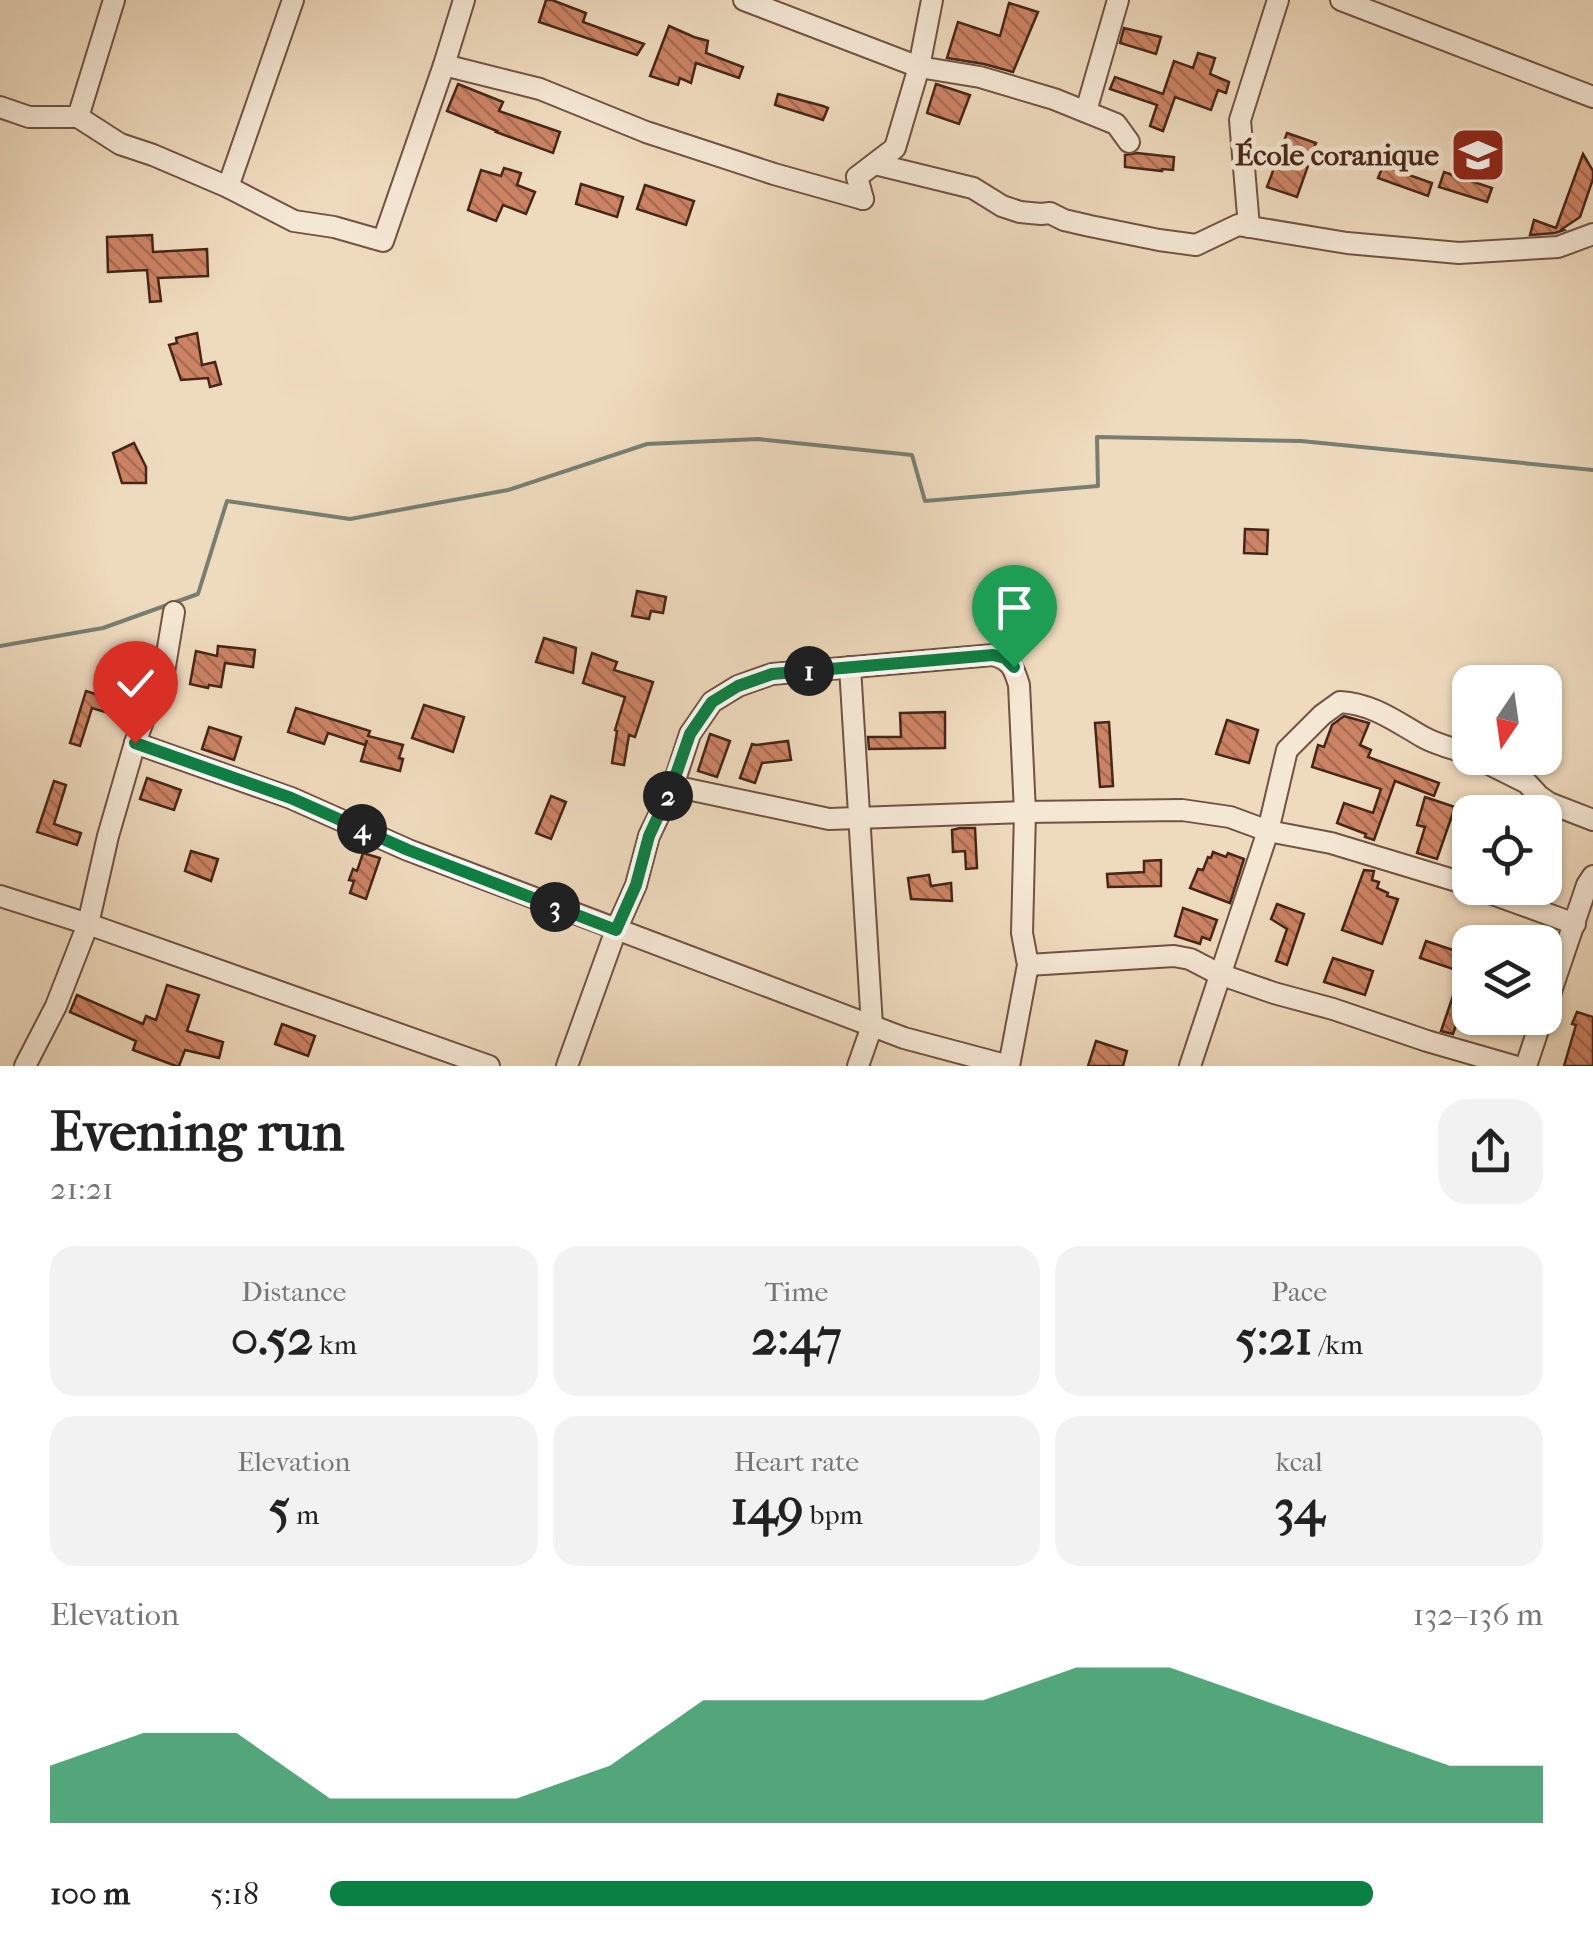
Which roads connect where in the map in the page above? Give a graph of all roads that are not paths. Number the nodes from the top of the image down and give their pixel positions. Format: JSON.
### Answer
{"nodes":[{"id":1,"x":114,"y":0,"type":"edge"},
{"id":2,"x":293,"y":0,"type":"edge"},
{"id":3,"x":464,"y":0,"type":"edge"},
{"id":4,"x":744,"y":0,"type":"edge"},
{"id":5,"x":932,"y":0,"type":"edge"},
{"id":6,"x":1118,"y":0,"type":"edge"},
{"id":7,"x":1278,"y":0,"type":"edge"},
{"id":8,"x":1340,"y":0,"type":"edge"},
{"id":9,"x":444,"y":64,"type":"junction"},
{"id":10,"x":919,"y":67,"type":"junction"},
{"id":11,"x":1593,"y":96,"type":"edge"},
{"id":12,"x":0,"y":107,"type":"edge"},
{"id":13,"x":1086,"y":111,"type":"junction"},
{"id":14,"x":78,"y":118,"type":"junction"},
{"id":15,"x":1129,"y":142,"type":"dead end"},
{"id":16,"x":875,"y":164,"type":"junction"},
{"id":17,"x":228,"y":187,"type":"junction"},
{"id":18,"x":1249,"y":227,"type":"junction"},
{"id":19,"x":1593,"y":234,"type":"edge"},
{"id":20,"x":174,"y":612,"type":"dead end"},
{"id":21,"x":850,"y":667,"type":"junction"},
{"id":22,"x":135,"y":743,"type":"junction"},
{"id":23,"x":1452,"y":748,"type":"edge"},
{"id":24,"x":1511,"y":775,"type":"edge"},
{"id":25,"x":672,"y":786,"type":"junction"},
{"id":26,"x":1025,"y":812,"type":"junction"},
{"id":27,"x":860,"y":819,"type":"junction"},
{"id":28,"x":1593,"y":820,"type":"edge"},
{"id":29,"x":1268,"y":831,"type":"junction"},
{"id":30,"x":1593,"y":876,"type":"edge"},
{"id":31,"x":1452,"y":879,"type":"edge"},
{"id":32,"x":0,"y":896,"type":"edge"},
{"id":33,"x":1524,"y":905,"type":"edge"},
{"id":34,"x":88,"y":924,"type":"junction"},
{"id":35,"x":1576,"y":924,"type":"junction"},
{"id":36,"x":616,"y":930,"type":"junction"},
{"id":37,"x":1562,"y":962,"type":"edge"},
{"id":38,"x":1028,"y":965,"type":"junction"},
{"id":39,"x":1219,"y":974,"type":"junction"},
{"id":40,"x":872,"y":1026,"type":"junction"},
{"id":41,"x":1536,"y":1035,"type":"edge"},
{"id":42,"x":442,"y":1058,"type":"edge"},
{"id":43,"x":26,"y":1066,"type":"edge"},
{"id":44,"x":489,"y":1066,"type":"edge"},
{"id":45,"x":568,"y":1066,"type":"edge"},
{"id":46,"x":858,"y":1066,"type":"edge"},
{"id":47,"x":1190,"y":1066,"type":"edge"},
{"id":48,"x":1514,"y":1066,"type":"edge"},
{"id":49,"x":1526,"y":1066,"type":"edge"}],
"edges":[{"from":1,"to":14,"type":"street"},
{"from":2,"to":17,"type":"street"},
{"from":3,"to":9,"type":"street"},
{"from":4,"to":10,"type":"street"},
{"from":5,"to":10,"type":"street"},
{"from":6,"to":13,"type":"street"},
{"from":7,"to":18,"type":"street"},
{"from":8,"to":11,"type":"street"},
{"from":9,"to":16,"type":"street"},
{"from":9,"to":17,"type":"street"},
{"from":10,"to":13,"type":"street"},
{"from":10,"to":16,"type":"street"},
{"from":12,"to":14,"type":"street"},
{"from":13,"to":15,"type":"street"},
{"from":14,"to":17,"type":"street"},
{"from":16,"to":18,"type":"street"},
{"from":18,"to":19,"type":"street"},
{"from":20,"to":22,"type":"street"},
{"from":21,"to":25,"type":"street"},
{"from":21,"to":26,"type":"street"},
{"from":21,"to":27,"type":"street"},
{"from":22,"to":34,"type":"street"},
{"from":22,"to":36,"type":"street"},
{"from":23,"to":29,"type":"street"},
{"from":24,"to":28,"type":"street"},
{"from":25,"to":27,"type":"street"},
{"from":25,"to":36,"type":"street"},
{"from":26,"to":27,"type":"street"},
{"from":26,"to":29,"type":"street"},
{"from":26,"to":38,"type":"street"},
{"from":27,"to":40,"type":"street"},
{"from":29,"to":31,"type":"street"},
{"from":29,"to":39,"type":"street"},
{"from":30,"to":35,"type":"street"},
{"from":32,"to":34,"type":"street"},
{"from":33,"to":35,"type":"street"},
{"from":34,"to":42,"type":"street"},
{"from":34,"to":43,"type":"street"},
{"from":35,"to":37,"type":"street"},
{"from":36,"to":40,"type":"street"},
{"from":36,"to":45,"type":"street"},
{"from":38,"to":39,"type":"street"},
{"from":38,"to":40,"type":"street"},
{"from":39,"to":47,"type":"street"},
{"from":39,"to":48,"type":"street"},
{"from":40,"to":46,"type":"street"},
{"from":41,"to":49,"type":"street"},
{"from":42,"to":44,"type":"street"}]}
